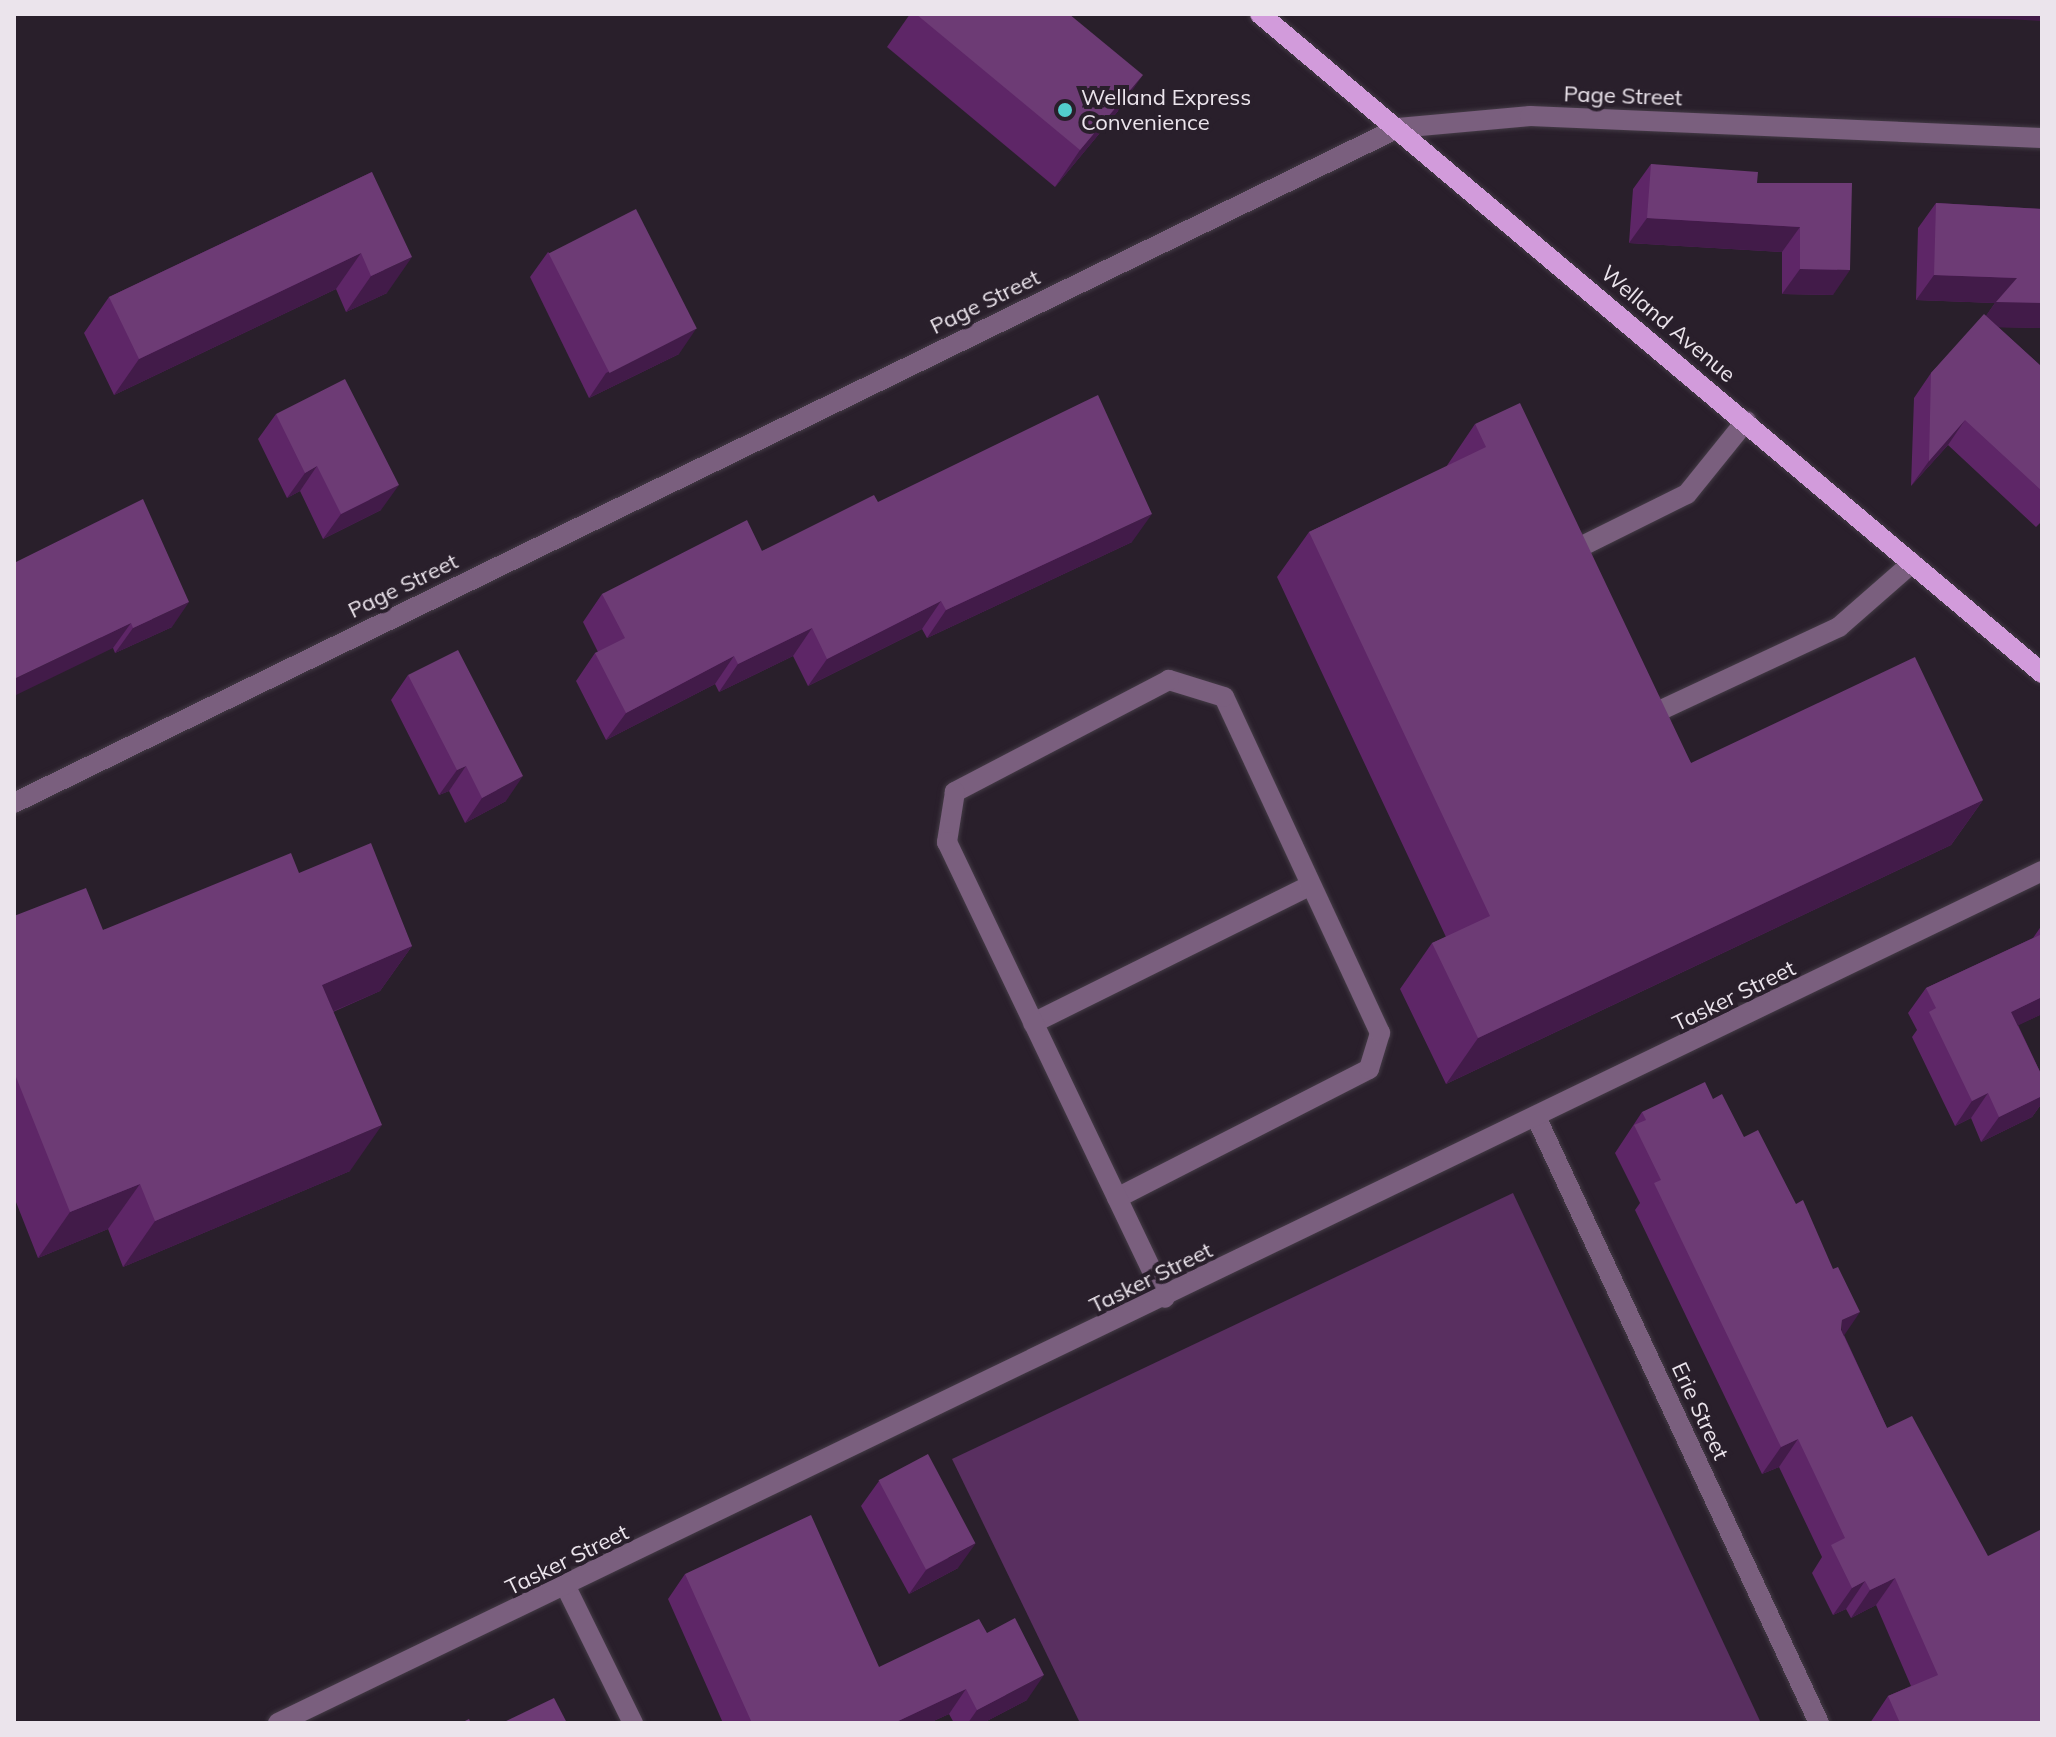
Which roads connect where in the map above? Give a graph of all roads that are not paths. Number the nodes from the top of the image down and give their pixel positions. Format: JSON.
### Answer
{"nodes":[{"id":1,"x":1260,"y":14,"type":"edge"},
{"id":2,"x":1398,"y":128,"type":"junction"},
{"id":3,"x":2042,"y":138,"type":"edge"},
{"id":4,"x":1746,"y":421,"type":"junction"},
{"id":5,"x":1572,"y":551,"type":"edge"},
{"id":6,"x":1912,"y":563,"type":"junction"},
{"id":7,"x":2042,"y":673,"type":"edge"},
{"id":8,"x":1646,"y":717,"type":"edge"},
{"id":9,"x":14,"y":803,"type":"edge"},
{"id":10,"x":2042,"y":871,"type":"edge"},
{"id":11,"x":1311,"y":885,"type":"junction"},
{"id":12,"x":1033,"y":1023,"type":"junction"},
{"id":13,"x":1537,"y":1119,"type":"junction"},
{"id":14,"x":1117,"y":1198,"type":"junction"},
{"id":15,"x":1165,"y":1298,"type":"junction"},
{"id":16,"x":566,"y":1587,"type":"junction"},
{"id":17,"x":278,"y":1723,"type":"edge"},
{"id":18,"x":633,"y":1723,"type":"edge"},
{"id":19,"x":1819,"y":1723,"type":"edge"}],
"edges":[{"from":1,"to":2,"type":"main road","name":"Welland Avenue"},
{"from":2,"to":3,"type":"street","name":"Page Street"},
{"from":2,"to":4,"type":"main road","name":"Welland Avenue"},
{"from":2,"to":9,"type":"street","name":"Page Street"},
{"from":4,"to":5,"type":"street"},
{"from":4,"to":6,"type":"main road","name":"Welland Avenue"},
{"from":6,"to":7,"type":"main road","name":"Welland Avenue"},
{"from":6,"to":8,"type":"street"},
{"from":10,"to":13,"type":"street","name":"Tasker Street"},
{"from":11,"to":12,"type":"street"},
{"from":11,"to":12,"type":"street"},
{"from":11,"to":14,"type":"street"},
{"from":12,"to":14,"type":"street"},
{"from":13,"to":15,"type":"street","name":"Tasker Street"},
{"from":13,"to":19,"type":"street","name":"Erie Street"},
{"from":14,"to":15,"type":"street"},
{"from":15,"to":16,"type":"street","name":"Tasker Street"},
{"from":16,"to":17,"type":"street","name":"Tasker Street"},
{"from":16,"to":18,"type":"street"}]}
